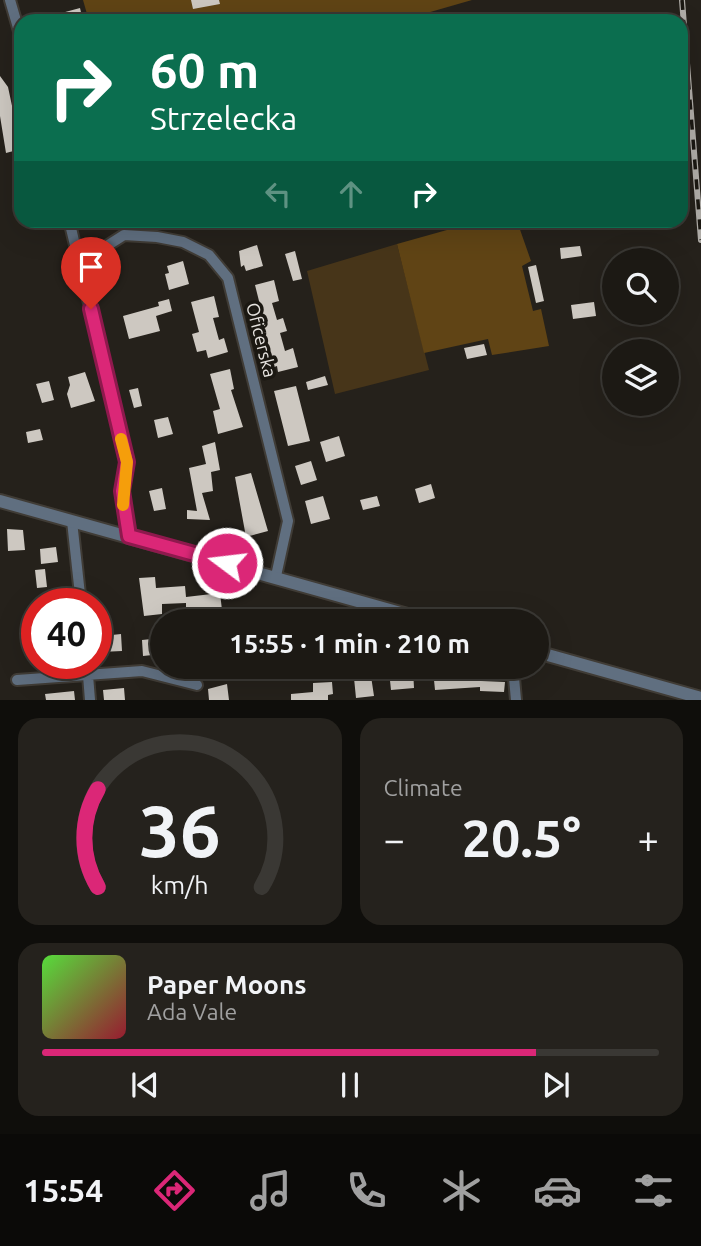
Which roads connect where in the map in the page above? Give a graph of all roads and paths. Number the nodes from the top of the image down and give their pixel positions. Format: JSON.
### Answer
{"nodes":[{"id":1,"x":71,"y":228,"type":"edge"},
{"id":2,"x":80,"y":263,"type":"junction"},
{"id":3,"x":0,"y":501,"type":"edge"},
{"id":4,"x":72,"y":521,"type":"junction"},
{"id":5,"x":129,"y":536,"type":"junction"},
{"id":6,"x":276,"y":576,"type":"junction"},
{"id":7,"x":79,"y":588,"type":"edge"},
{"id":8,"x":388,"y":609,"type":"edge"},
{"id":9,"x":549,"y":655,"type":"edge"},
{"id":10,"x":112,"y":669,"type":"edge"},
{"id":11,"x":22,"y":679,"type":"edge"},
{"id":12,"x":88,"y":679,"type":"edge"},
{"id":13,"x":514,"y":679,"type":"edge"},
{"id":14,"x":16,"y":680,"type":"dead end"},
{"id":15,"x":197,"y":685,"type":"dead end"},
{"id":16,"x":701,"y":698,"type":"edge"},
{"id":17,"x":90,"y":700,"type":"edge"},
{"id":18,"x":516,"y":700,"type":"edge"}],
"edges":[{"from":1,"to":2,"type":"street"},
{"from":2,"to":5,"type":"street"},
{"from":2,"to":6,"type":"street","name":"Oficerska"},
{"from":3,"to":4,"type":"street"},
{"from":4,"to":5,"type":"street"},
{"from":4,"to":7,"type":"street"},
{"from":5,"to":6,"type":"street"},
{"from":6,"to":8,"type":"street"},
{"from":9,"to":16,"type":"street"},
{"from":10,"to":15,"type":"street"},
{"from":11,"to":14,"type":"street"},
{"from":12,"to":17,"type":"street"},
{"from":13,"to":18,"type":"street"}]}
